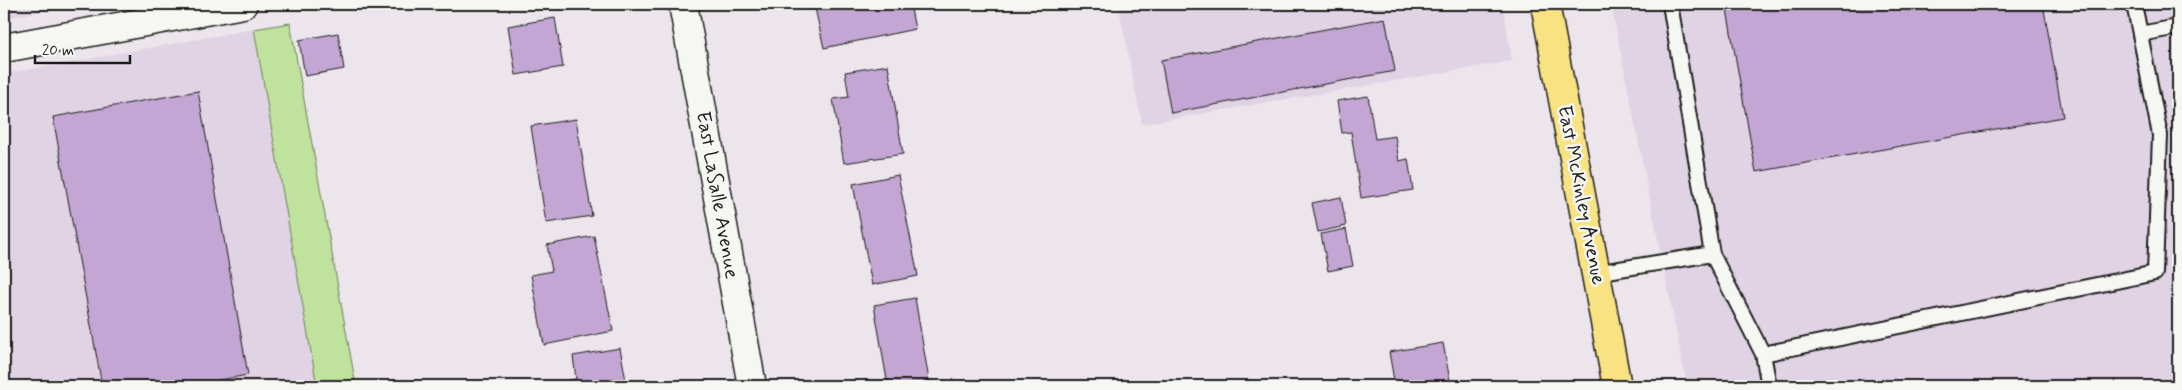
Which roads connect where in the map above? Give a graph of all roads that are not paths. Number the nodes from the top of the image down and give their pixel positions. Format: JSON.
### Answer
{"nodes":[{"id":1,"x":243,"y":4,"type":"edge"},
{"id":2,"x":682,"y":4,"type":"edge"},
{"id":3,"x":1545,"y":4,"type":"edge"},
{"id":4,"x":1670,"y":4,"type":"edge"},
{"id":5,"x":2134,"y":4,"type":"edge"},
{"id":6,"x":2178,"y":27,"type":"edge"},
{"id":7,"x":2140,"y":34,"type":"junction"},
{"id":8,"x":4,"y":48,"type":"edge"},
{"id":9,"x":1712,"y":254,"type":"junction"},
{"id":10,"x":1595,"y":273,"type":"junction"},
{"id":11,"x":1764,"y":354,"type":"junction"},
{"id":12,"x":752,"y":386,"type":"edge"},
{"id":13,"x":1616,"y":386,"type":"edge"},
{"id":14,"x":1769,"y":386,"type":"edge"}],
"edges":[{"from":1,"to":8,"type":"street"},
{"from":2,"to":12,"type":"street","name":"East LaSalle Avenue"},
{"from":3,"to":10,"type":"main road","name":"East McKinley Avenue"},
{"from":4,"to":9,"type":"lane"},
{"from":5,"to":7,"type":"lane"},
{"from":6,"to":7,"type":"lane"},
{"from":7,"to":11,"type":"lane"},
{"from":9,"to":10,"type":"lane"},
{"from":9,"to":11,"type":"lane"},
{"from":10,"to":13,"type":"main road","name":"East McKinley Avenue"},
{"from":11,"to":14,"type":"lane"}]}
